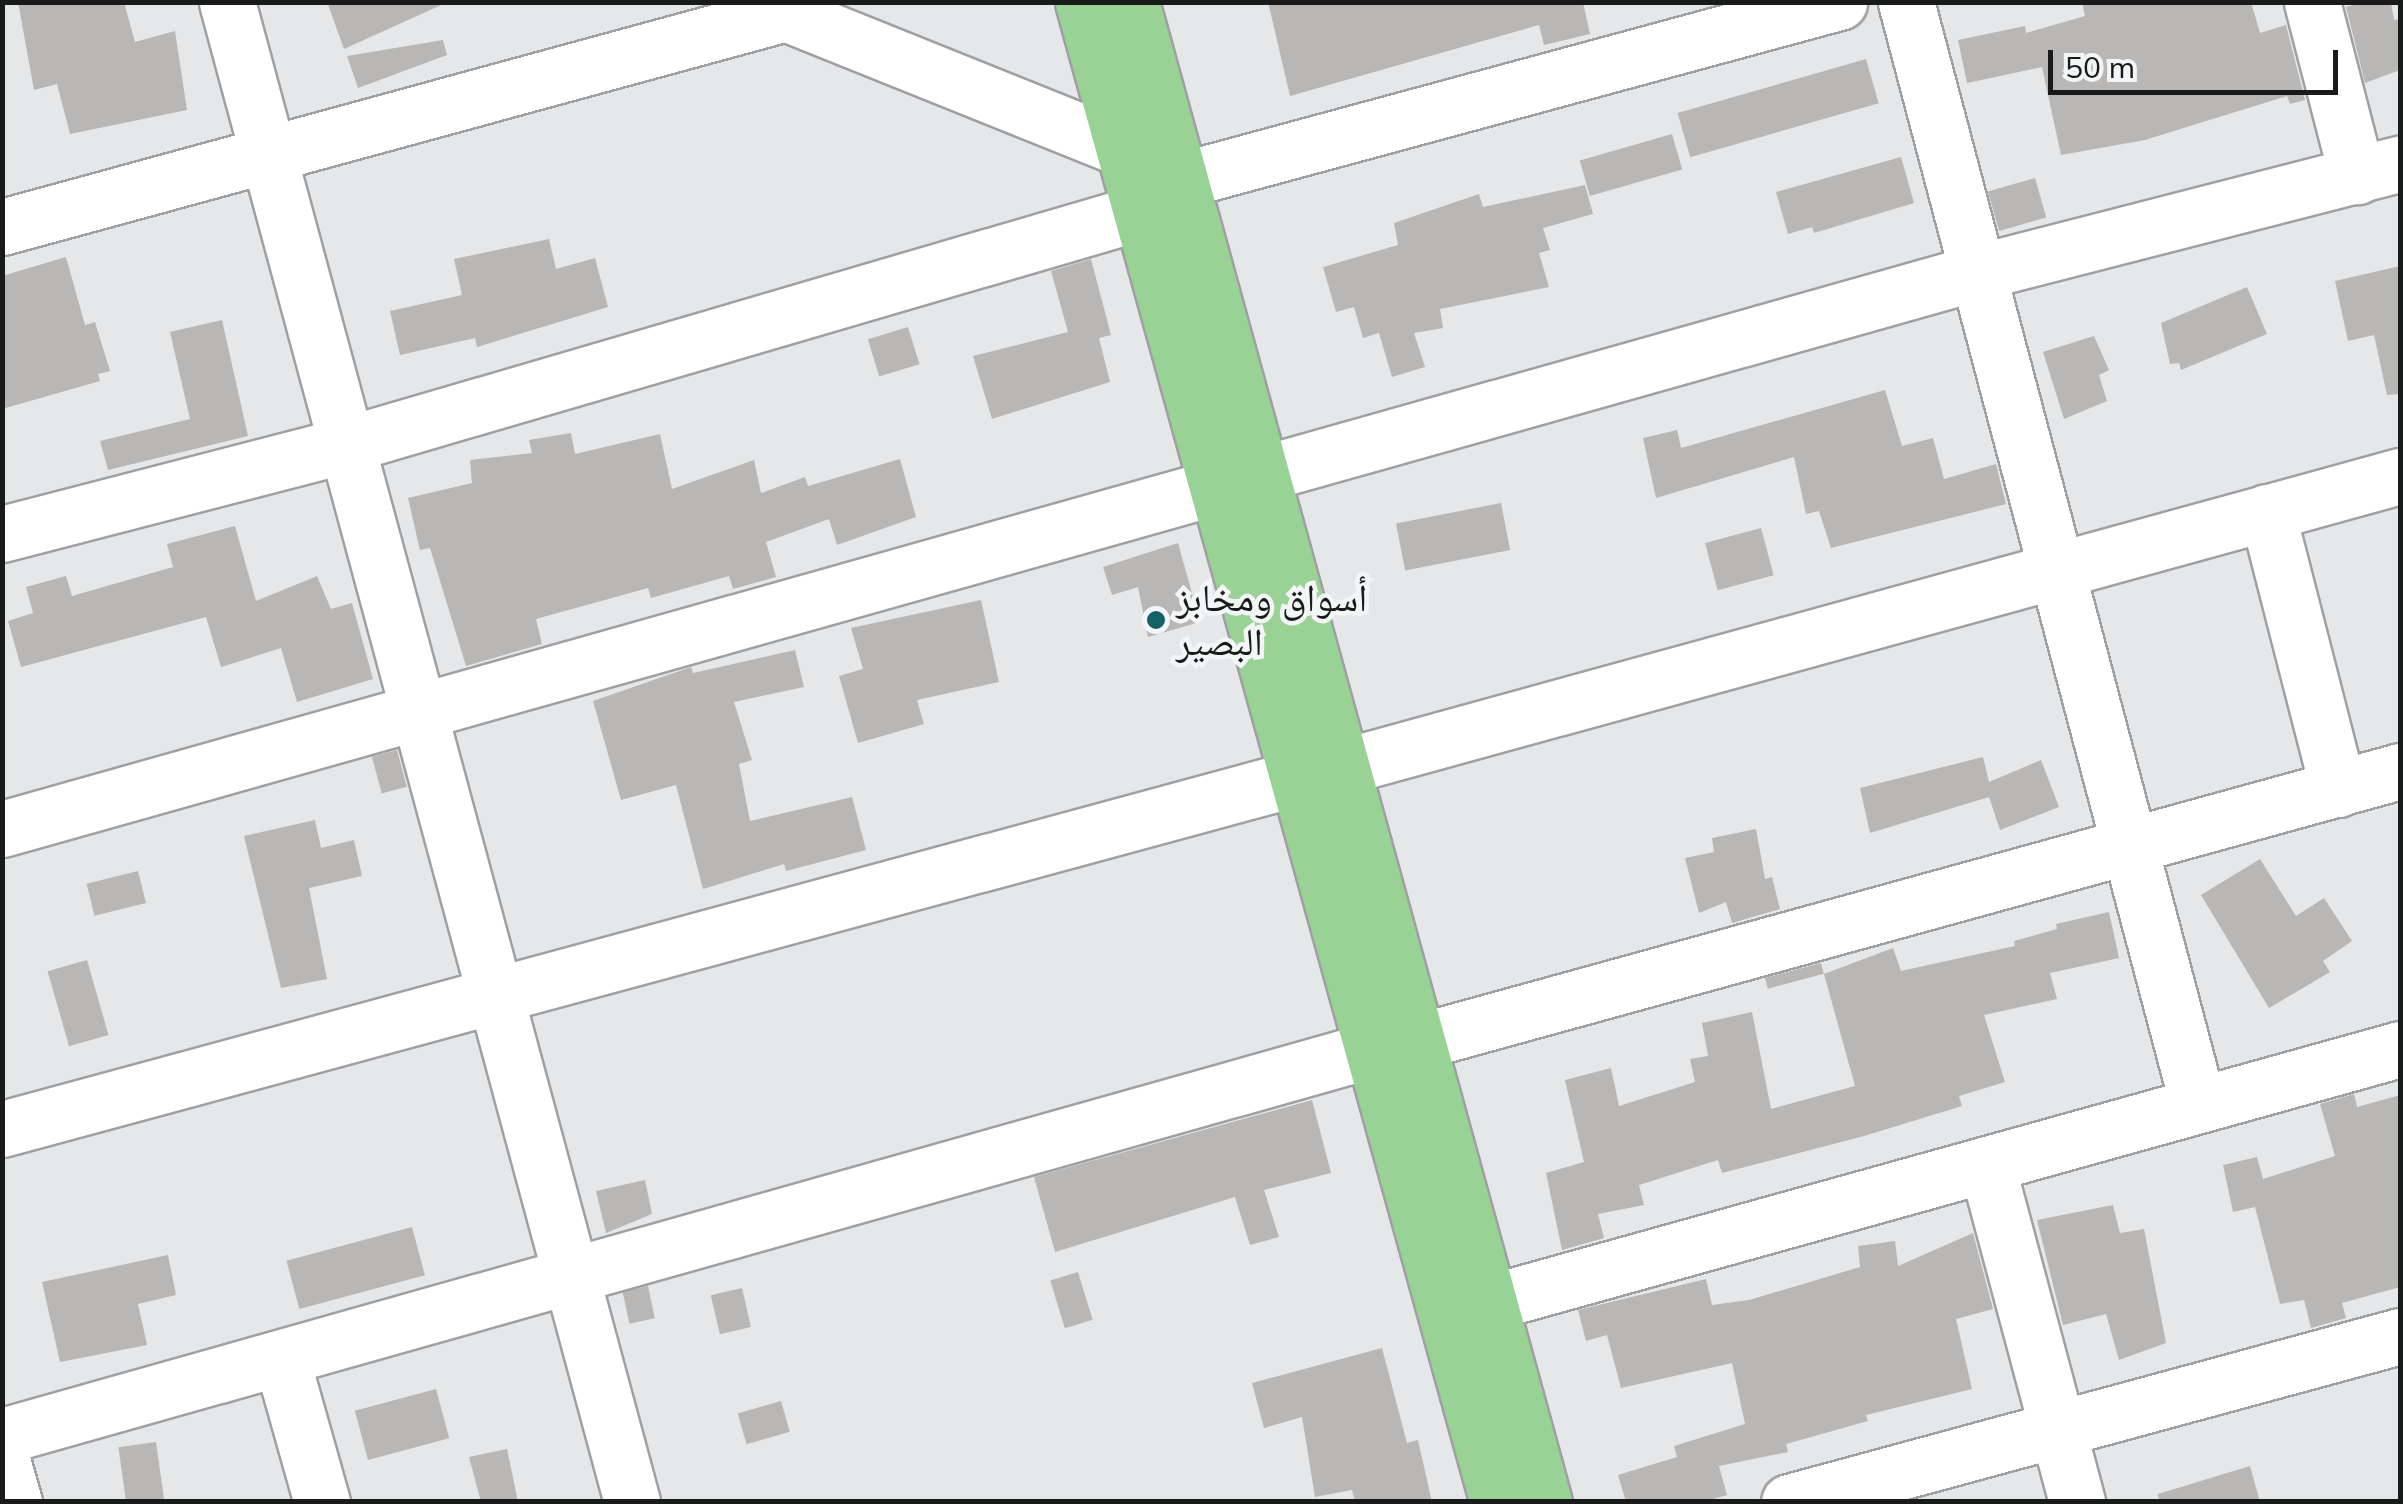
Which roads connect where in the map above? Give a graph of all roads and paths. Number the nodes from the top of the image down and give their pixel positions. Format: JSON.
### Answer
{"nodes":[{"id":1,"x":227,"y":2,"type":"edge"},
{"id":2,"x":1083,"y":2,"type":"edge"},
{"id":3,"x":1131,"y":2,"type":"edge"},
{"id":4,"x":1838,"y":2,"type":"edge"},
{"id":5,"x":1906,"y":2,"type":"edge"},
{"id":6,"x":2312,"y":2,"type":"edge"},
{"id":7,"x":772,"y":8,"type":"edge"},
{"id":8,"x":1124,"y":149,"type":"junction"},
{"id":9,"x":270,"y":156,"type":"junction"},
{"id":10,"x":2379,"y":170,"type":"edge"},
{"id":11,"x":1161,"y":196,"type":"junction"},
{"id":12,"x":2,"y":227,"type":"edge"},
{"id":13,"x":1978,"y":272,"type":"junction"},
{"id":14,"x":345,"y":445,"type":"junction"},
{"id":15,"x":2400,"y":476,"type":"edge"},
{"id":16,"x":1239,"y":481,"type":"junction"},
{"id":17,"x":2266,"y":512,"type":"junction"},
{"id":18,"x":2,"y":534,"type":"edge"},
{"id":19,"x":2058,"y":566,"type":"junction"},
{"id":20,"x":418,"y":712,"type":"junction"},
{"id":21,"x":2400,"y":771,"type":"edge"},
{"id":22,"x":1318,"y":773,"type":"junction"},
{"id":23,"x":2338,"y":789,"type":"junction"},
{"id":24,"x":2,"y":829,"type":"edge"},
{"id":25,"x":2129,"y":847,"type":"junction"},
{"id":26,"x":490,"y":995,"type":"junction"},
{"id":27,"x":1394,"y":1046,"type":"junction"},
{"id":28,"x":2400,"y":1049,"type":"edge"},
{"id":29,"x":2198,"y":1105,"type":"junction"},
{"id":30,"x":2,"y":1129,"type":"edge"},
{"id":31,"x":1987,"y":1166,"type":"junction"},
{"id":32,"x":570,"y":1280,"type":"junction"},
{"id":33,"x":1488,"y":1303,"type":"junction"},
{"id":34,"x":2400,"y":1336,"type":"edge"},
{"id":35,"x":282,"y":1360,"type":"junction"},
{"id":36,"x":2058,"y":1429,"type":"junction"},
{"id":37,"x":2,"y":1436,"type":"edge"},
{"id":38,"x":2,"y":1460,"type":"edge"},
{"id":39,"x":14,"y":1502,"type":"edge"},
{"id":40,"x":322,"y":1502,"type":"edge"},
{"id":41,"x":632,"y":1502,"type":"edge"},
{"id":42,"x":1498,"y":1502,"type":"edge"},
{"id":43,"x":1544,"y":1502,"type":"edge"},
{"id":44,"x":1789,"y":1502,"type":"edge"},
{"id":45,"x":2077,"y":1502,"type":"edge"}],
"edges":[{"from":1,"to":9,"type":"street"},
{"from":2,"to":8,"type":"main road"},
{"from":3,"to":11,"type":"main road"},
{"from":4,"to":11,"type":"street"},
{"from":5,"to":13,"type":"street"},
{"from":6,"to":10,"type":"street"},
{"from":7,"to":8,"type":"street"},
{"from":7,"to":9,"type":"street"},
{"from":8,"to":11,"type":"main road"},
{"from":9,"to":12,"type":"street"},
{"from":9,"to":14,"type":"street"},
{"from":10,"to":13,"type":"street"},
{"from":11,"to":14,"type":"street"},
{"from":11,"to":16,"type":"main road"},
{"from":13,"to":16,"type":"street"},
{"from":13,"to":19,"type":"street"},
{"from":14,"to":18,"type":"street"},
{"from":14,"to":20,"type":"street"},
{"from":15,"to":17,"type":"street"},
{"from":16,"to":20,"type":"street"},
{"from":16,"to":22,"type":"main road"},
{"from":17,"to":19,"type":"street"},
{"from":17,"to":23,"type":"street"},
{"from":19,"to":22,"type":"street"},
{"from":19,"to":25,"type":"street"},
{"from":20,"to":24,"type":"street"},
{"from":20,"to":26,"type":"street"},
{"from":21,"to":23,"type":"street"},
{"from":22,"to":26,"type":"street"},
{"from":22,"to":27,"type":"main road"},
{"from":23,"to":25,"type":"street"},
{"from":25,"to":27,"type":"street"},
{"from":25,"to":29,"type":"street"},
{"from":26,"to":30,"type":"street"},
{"from":26,"to":32,"type":"street"},
{"from":27,"to":32,"type":"street"},
{"from":27,"to":33,"type":"main road"},
{"from":27,"to":42,"type":"main road"},
{"from":28,"to":29,"type":"street"},
{"from":29,"to":31,"type":"street"},
{"from":31,"to":33,"type":"street"},
{"from":31,"to":36,"type":"street"},
{"from":32,"to":35,"type":"street"},
{"from":32,"to":41,"type":"street"},
{"from":33,"to":43,"type":"main road"},
{"from":34,"to":36,"type":"street"},
{"from":35,"to":37,"type":"street"},
{"from":35,"to":40,"type":"street"},
{"from":36,"to":44,"type":"street"},
{"from":36,"to":45,"type":"street"},
{"from":38,"to":39,"type":"street"}]}
